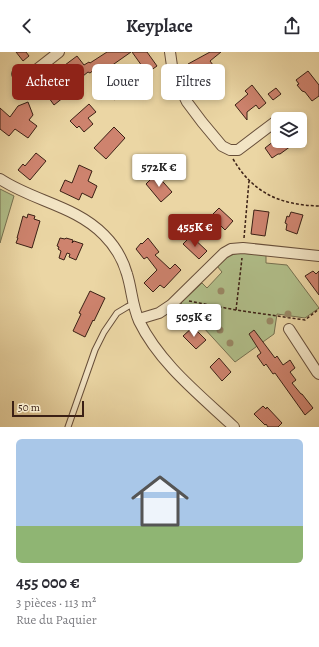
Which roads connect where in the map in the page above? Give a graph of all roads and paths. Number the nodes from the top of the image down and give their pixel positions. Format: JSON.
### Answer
{"nodes":[{"id":1,"x":59,"y":52,"type":"edge"},
{"id":2,"x":170,"y":52,"type":"edge"},
{"id":3,"x":44,"y":64,"type":"edge"},
{"id":4,"x":271,"y":125,"type":"edge"},
{"id":5,"x":230,"y":150,"type":"junction"},
{"id":6,"x":0,"y":179,"type":"edge"},
{"id":7,"x":319,"y":206,"type":"edge"},
{"id":8,"x":319,"y":256,"type":"edge"},
{"id":9,"x":177,"y":299,"type":"junction"},
{"id":10,"x":133,"y":304,"type":"junction"},
{"id":11,"x":319,"y":309,"type":"edge"},
{"id":12,"x":139,"y":319,"type":"junction"},
{"id":13,"x":289,"y":329,"type":"dead end"},
{"id":14,"x":319,"y":374,"type":"edge"},
{"id":15,"x":68,"y":427,"type":"edge"},
{"id":16,"x":234,"y":427,"type":"edge"}],
"edges":[{"from":1,"to":3,"type":"street"},
{"from":2,"to":5,"type":"street"},
{"from":4,"to":5,"type":"street"},
{"from":5,"to":7,"type":"path"},
{"from":6,"to":10,"type":"street"},
{"from":8,"to":9,"type":"street"},
{"from":9,"to":11,"type":"path"},
{"from":9,"to":12,"type":"street"},
{"from":10,"to":12,"type":"street"},
{"from":10,"to":15,"type":"lane"},
{"from":12,"to":16,"type":"street"},
{"from":13,"to":14,"type":"street"}]}
